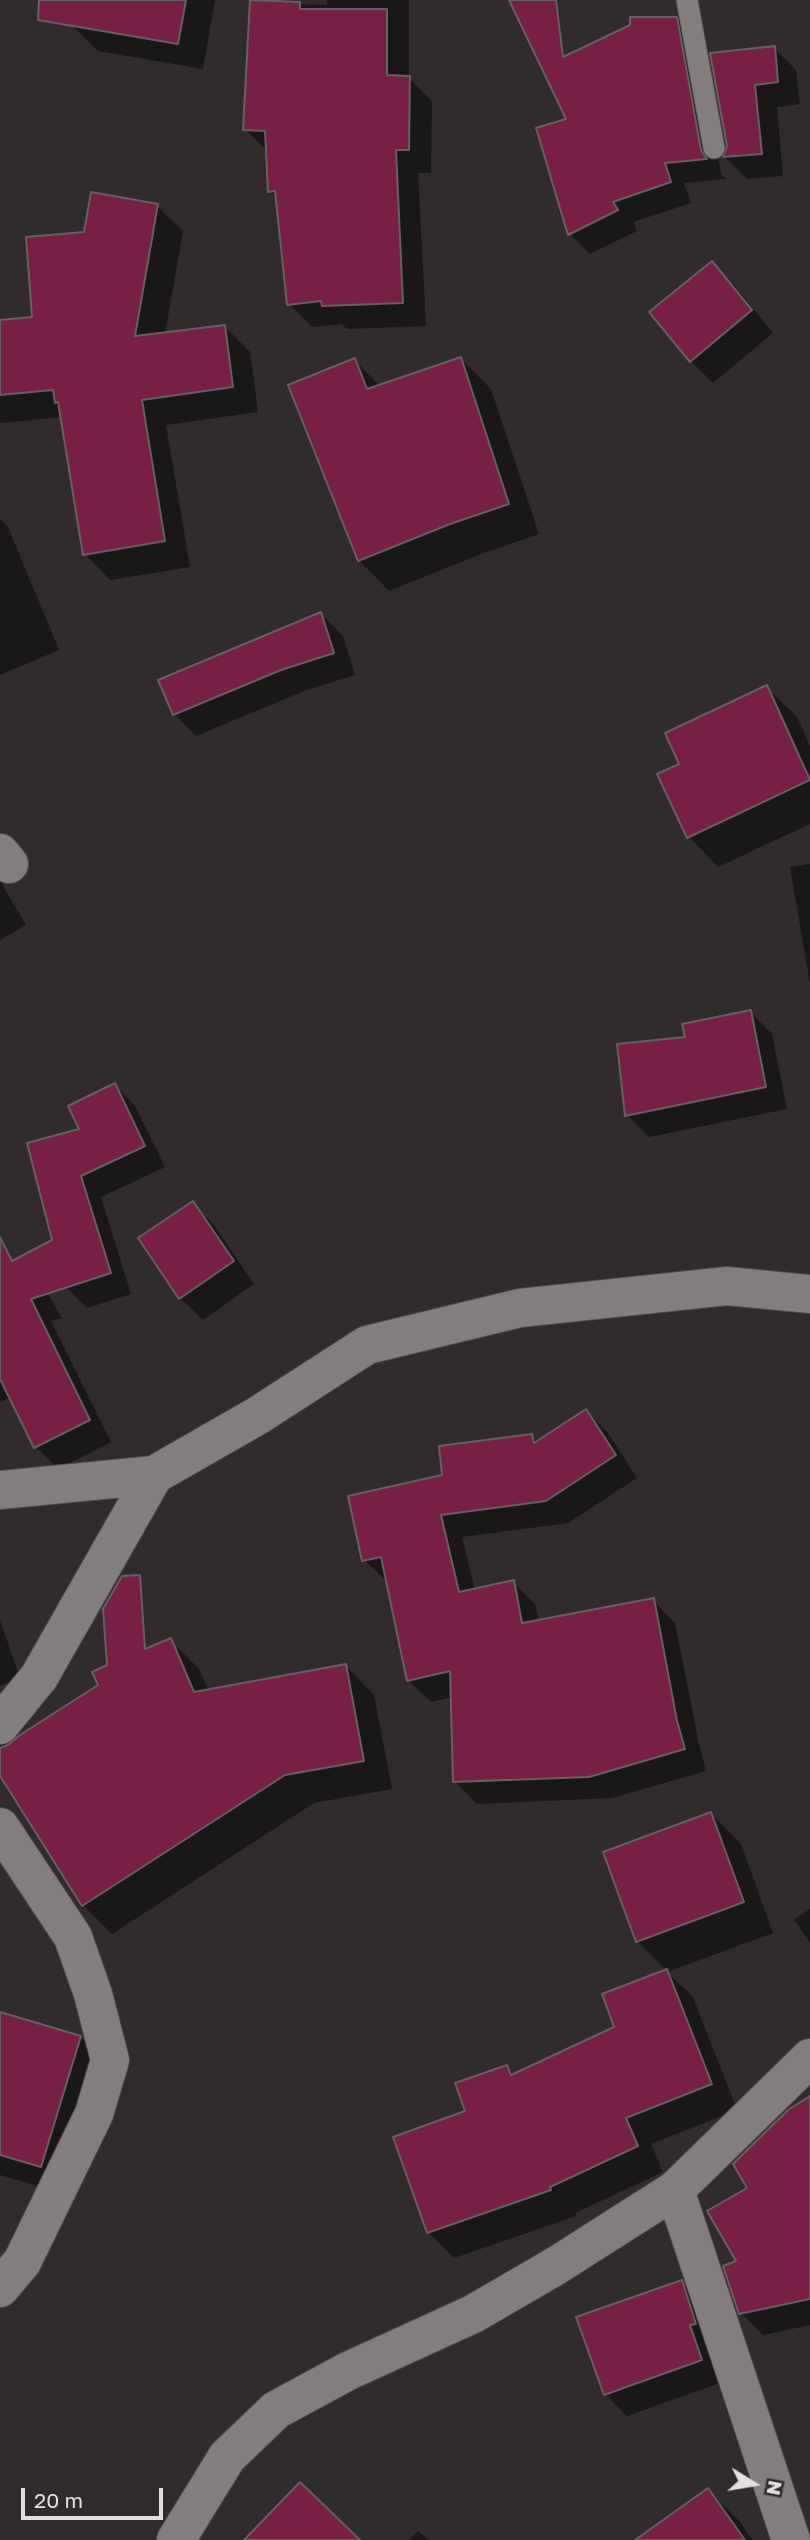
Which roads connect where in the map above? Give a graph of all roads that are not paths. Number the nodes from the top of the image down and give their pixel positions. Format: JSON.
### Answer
{"nodes":[{"id":1,"x":687,"y":0,"type":"edge"},
{"id":2,"x":714,"y":148,"type":"dead end"},
{"id":3,"x":810,"y":1294,"type":"edge"},
{"id":4,"x":154,"y":1475,"type":"junction"},
{"id":5,"x":0,"y":1490,"type":"edge"},
{"id":6,"x":0,"y":1725,"type":"edge"},
{"id":7,"x":0,"y":1827,"type":"edge"},
{"id":8,"x":810,"y":2058,"type":"edge"},
{"id":9,"x":674,"y":2190,"type":"junction"},
{"id":10,"x":0,"y":2288,"type":"edge"},
{"id":11,"x":176,"y":2540,"type":"edge"},
{"id":12,"x":791,"y":2540,"type":"edge"}],
"edges":[{"from":1,"to":2,"type":"lane"},
{"from":3,"to":4,"type":"street"},
{"from":4,"to":5,"type":"street"},
{"from":4,"to":6,"type":"street"},
{"from":7,"to":10,"type":"street"},
{"from":8,"to":9,"type":"street"},
{"from":9,"to":11,"type":"street"},
{"from":9,"to":12,"type":"street"}]}
